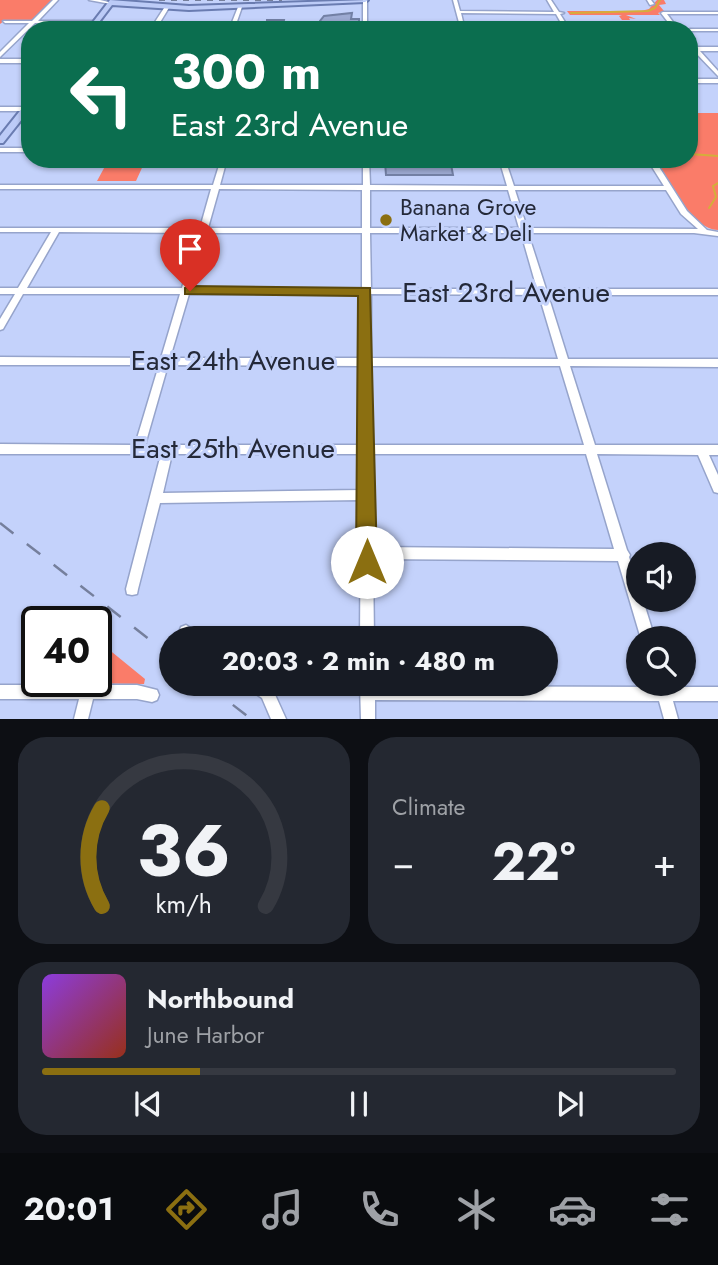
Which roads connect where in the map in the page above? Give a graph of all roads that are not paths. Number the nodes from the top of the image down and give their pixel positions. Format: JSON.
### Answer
{"nodes":[{"id":1,"x":56,"y":0,"type":"edge"},
{"id":2,"x":91,"y":0,"type":"edge"},
{"id":3,"x":103,"y":0,"type":"edge"},
{"id":4,"x":365,"y":0,"type":"edge"},
{"id":5,"x":455,"y":0,"type":"edge"},
{"id":6,"x":549,"y":0,"type":"edge"},
{"id":7,"x":555,"y":0,"type":"edge"},
{"id":8,"x":112,"y":1,"type":"edge"},
{"id":9,"x":339,"y":1,"type":"edge"},
{"id":10,"x":167,"y":6,"type":"junction"},
{"id":11,"x":240,"y":7,"type":"junction"},
{"id":12,"x":458,"y":12,"type":"junction"},
{"id":13,"x":560,"y":13,"type":"junction"},
{"id":14,"x":718,"y":13,"type":"edge"},
{"id":15,"x":35,"y":21,"type":"edge"},
{"id":16,"x":100,"y":21,"type":"edge"},
{"id":17,"x":158,"y":21,"type":"edge"},
{"id":18,"x":235,"y":21,"type":"edge"},
{"id":19,"x":365,"y":21,"type":"edge"},
{"id":20,"x":460,"y":21,"type":"edge"},
{"id":21,"x":565,"y":21,"type":"edge"},
{"id":22,"x":670,"y":21,"type":"edge"},
{"id":23,"x":5,"y":22,"type":"dead end"},
{"id":24,"x":21,"y":22,"type":"edge"},
{"id":25,"x":698,"y":30,"type":"edge"},
{"id":26,"x":718,"y":30,"type":"edge"},
{"id":27,"x":21,"y":35,"type":"edge"},
{"id":28,"x":718,"y":49,"type":"edge"},
{"id":29,"x":698,"y":52,"type":"edge"},
{"id":30,"x":0,"y":55,"type":"edge"},
{"id":31,"x":698,"y":55,"type":"edge"},
{"id":32,"x":0,"y":61,"type":"edge"},
{"id":33,"x":21,"y":61,"type":"edge"},
{"id":34,"x":717,"y":71,"type":"edge"},
{"id":35,"x":698,"y":81,"type":"edge"},
{"id":36,"x":718,"y":81,"type":"edge"},
{"id":37,"x":21,"y":108,"type":"edge"},
{"id":38,"x":0,"y":109,"type":"edge"},
{"id":39,"x":21,"y":116,"type":"edge"},
{"id":40,"x":0,"y":141,"type":"edge"},
{"id":41,"x":0,"y":150,"type":"edge"},
{"id":42,"x":21,"y":150,"type":"edge"},
{"id":43,"x":221,"y":168,"type":"edge"},
{"id":44,"x":366,"y":168,"type":"edge"},
{"id":45,"x":505,"y":168,"type":"edge"},
{"id":46,"x":656,"y":168,"type":"edge"},
{"id":47,"x":215,"y":186,"type":"junction"},
{"id":48,"x":365,"y":186,"type":"junction"},
{"id":49,"x":0,"y":187,"type":"edge"},
{"id":50,"x":511,"y":187,"type":"junction"},
{"id":51,"x":668,"y":188,"type":"junction"},
{"id":52,"x":0,"y":232,"type":"edge"},
{"id":53,"x":55,"y":232,"type":"junction"},
{"id":54,"x":201,"y":232,"type":"junction"},
{"id":55,"x":365,"y":232,"type":"junction"},
{"id":56,"x":523,"y":233,"type":"junction"},
{"id":57,"x":708,"y":234,"type":"junction"},
{"id":58,"x":718,"y":234,"type":"edge"},
{"id":59,"x":718,"y":241,"type":"edge"},
{"id":60,"x":0,"y":291,"type":"edge"},
{"id":61,"x":21,"y":291,"type":"junction"},
{"id":62,"x":184,"y":291,"type":"junction"},
{"id":63,"x":365,"y":291,"type":"junction"},
{"id":64,"x":543,"y":292,"type":"junction"},
{"id":65,"x":718,"y":292,"type":"edge"},
{"id":66,"x":0,"y":327,"type":"edge"},
{"id":67,"x":163,"y":360,"type":"junction"},
{"id":68,"x":366,"y":360,"type":"junction"},
{"id":69,"x":0,"y":361,"type":"edge"},
{"id":70,"x":564,"y":362,"type":"junction"},
{"id":71,"x":718,"y":362,"type":"edge"},
{"id":72,"x":139,"y":448,"type":"junction"},
{"id":73,"x":366,"y":448,"type":"junction"},
{"id":74,"x":0,"y":449,"type":"edge"},
{"id":75,"x":168,"y":449,"type":"junction"},
{"id":76,"x":591,"y":450,"type":"junction"},
{"id":77,"x":701,"y":450,"type":"junction"},
{"id":78,"x":718,"y":450,"type":"edge"},
{"id":79,"x":718,"y":488,"type":"edge"},
{"id":80,"x":366,"y":495,"type":"junction"},
{"id":81,"x":155,"y":498,"type":"junction"},
{"id":82,"x":367,"y":553,"type":"junction"},
{"id":83,"x":624,"y":555,"type":"junction"},
{"id":84,"x":132,"y":589,"type":"dead end"},
{"id":85,"x":367,"y":626,"type":"edge"},
{"id":86,"x":644,"y":626,"type":"edge"},
{"id":87,"x":558,"y":689,"type":"edge"},
{"id":88,"x":626,"y":689,"type":"edge"},
{"id":89,"x":0,"y":692,"type":"edge"},
{"id":90,"x":21,"y":692,"type":"edge"},
{"id":91,"x":696,"y":692,"type":"edge"},
{"id":92,"x":112,"y":693,"type":"edge"},
{"id":93,"x":718,"y":694,"type":"edge"},
{"id":94,"x":152,"y":695,"type":"dead end"},
{"id":95,"x":268,"y":696,"type":"edge"},
{"id":96,"x":367,"y":696,"type":"edge"},
{"id":97,"x":664,"y":696,"type":"edge"},
{"id":98,"x":88,"y":697,"type":"edge"},
{"id":99,"x":81,"y":719,"type":"edge"},
{"id":100,"x":279,"y":719,"type":"edge"},
{"id":101,"x":368,"y":719,"type":"edge"},
{"id":102,"x":671,"y":719,"type":"edge"}],
"edges":[{"from":1,"to":15,"type":"street"},
{"from":2,"to":8,"type":"street"},
{"from":3,"to":8,"type":"street"},
{"from":4,"to":9,"type":"main road"},
{"from":4,"to":19,"type":"street"},
{"from":5,"to":12,"type":"street"},
{"from":6,"to":13,"type":"street"},
{"from":7,"to":13,"type":"street"},
{"from":8,"to":10,"type":"main road"},
{"from":8,"to":16,"type":"main road"},
{"from":9,"to":11,"type":"main road"},
{"from":10,"to":11,"type":"main road"},
{"from":10,"to":17,"type":"street"},
{"from":11,"to":18,"type":"street"},
{"from":12,"to":13,"type":"street"},
{"from":12,"to":20,"type":"street"},
{"from":13,"to":21,"type":"street"},
{"from":14,"to":22,"type":"street"},
{"from":23,"to":24,"type":"street"},
{"from":25,"to":26,"type":"street"},
{"from":27,"to":30,"type":"street"},
{"from":28,"to":29,"type":"street"},
{"from":31,"to":34,"type":"street"},
{"from":32,"to":33,"type":"street"},
{"from":35,"to":36,"type":"street"},
{"from":37,"to":38,"type":"street"},
{"from":39,"to":40,"type":"main road"},
{"from":41,"to":42,"type":"street"},
{"from":43,"to":47,"type":"street"},
{"from":44,"to":48,"type":"street"},
{"from":45,"to":50,"type":"street"},
{"from":46,"to":51,"type":"street"},
{"from":47,"to":48,"type":"street"},
{"from":47,"to":49,"type":"street"},
{"from":47,"to":54,"type":"street"},
{"from":48,"to":50,"type":"street"},
{"from":48,"to":55,"type":"street"},
{"from":50,"to":51,"type":"street"},
{"from":50,"to":56,"type":"street"},
{"from":51,"to":57,"type":"street"},
{"from":52,"to":53,"type":"street"},
{"from":53,"to":54,"type":"street"},
{"from":53,"to":61,"type":"street"},
{"from":54,"to":55,"type":"street"},
{"from":54,"to":62,"type":"street"},
{"from":55,"to":56,"type":"street"},
{"from":55,"to":63,"type":"street"},
{"from":56,"to":57,"type":"street"},
{"from":56,"to":64,"type":"street"},
{"from":57,"to":58,"type":"street"},
{"from":57,"to":59,"type":"street"},
{"from":60,"to":61,"type":"street","name":"East 23rd Avenue"},
{"from":61,"to":62,"type":"street","name":"East 23rd Avenue"},
{"from":61,"to":66,"type":"street"},
{"from":62,"to":63,"type":"street","name":"East 23rd Avenue"},
{"from":62,"to":67,"type":"street"},
{"from":63,"to":64,"type":"street","name":"East 23rd Avenue"},
{"from":63,"to":68,"type":"street"},
{"from":64,"to":65,"type":"street","name":"East 23rd Avenue"},
{"from":64,"to":70,"type":"street"},
{"from":67,"to":68,"type":"street","name":"East 24th Avenue"},
{"from":67,"to":69,"type":"street","name":"East 24th Avenue"},
{"from":67,"to":72,"type":"street"},
{"from":68,"to":70,"type":"street","name":"East 24th Avenue"},
{"from":68,"to":73,"type":"street"},
{"from":70,"to":71,"type":"street","name":"East 24th Avenue"},
{"from":70,"to":76,"type":"street"},
{"from":72,"to":74,"type":"street","name":"East 25th Avenue"},
{"from":72,"to":75,"type":"street","name":"East 25th Avenue"},
{"from":73,"to":75,"type":"street","name":"East 25th Avenue"},
{"from":73,"to":76,"type":"street","name":"East 25th Avenue"},
{"from":73,"to":80,"type":"street"},
{"from":75,"to":81,"type":"street"},
{"from":76,"to":77,"type":"street","name":"East 25th Avenue"},
{"from":76,"to":83,"type":"street"},
{"from":77,"to":78,"type":"street","name":"East 25th Avenue"},
{"from":77,"to":79,"type":"street"},
{"from":80,"to":81,"type":"street"},
{"from":80,"to":82,"type":"street"},
{"from":81,"to":84,"type":"street"},
{"from":82,"to":83,"type":"street"},
{"from":82,"to":85,"type":"street"},
{"from":83,"to":86,"type":"street"},
{"from":87,"to":88,"type":"street"},
{"from":89,"to":90,"type":"street"},
{"from":91,"to":93,"type":"street"},
{"from":92,"to":94,"type":"street"},
{"from":95,"to":100,"type":"street"},
{"from":96,"to":101,"type":"street"},
{"from":97,"to":102,"type":"street"},
{"from":98,"to":99,"type":"street"}]}
